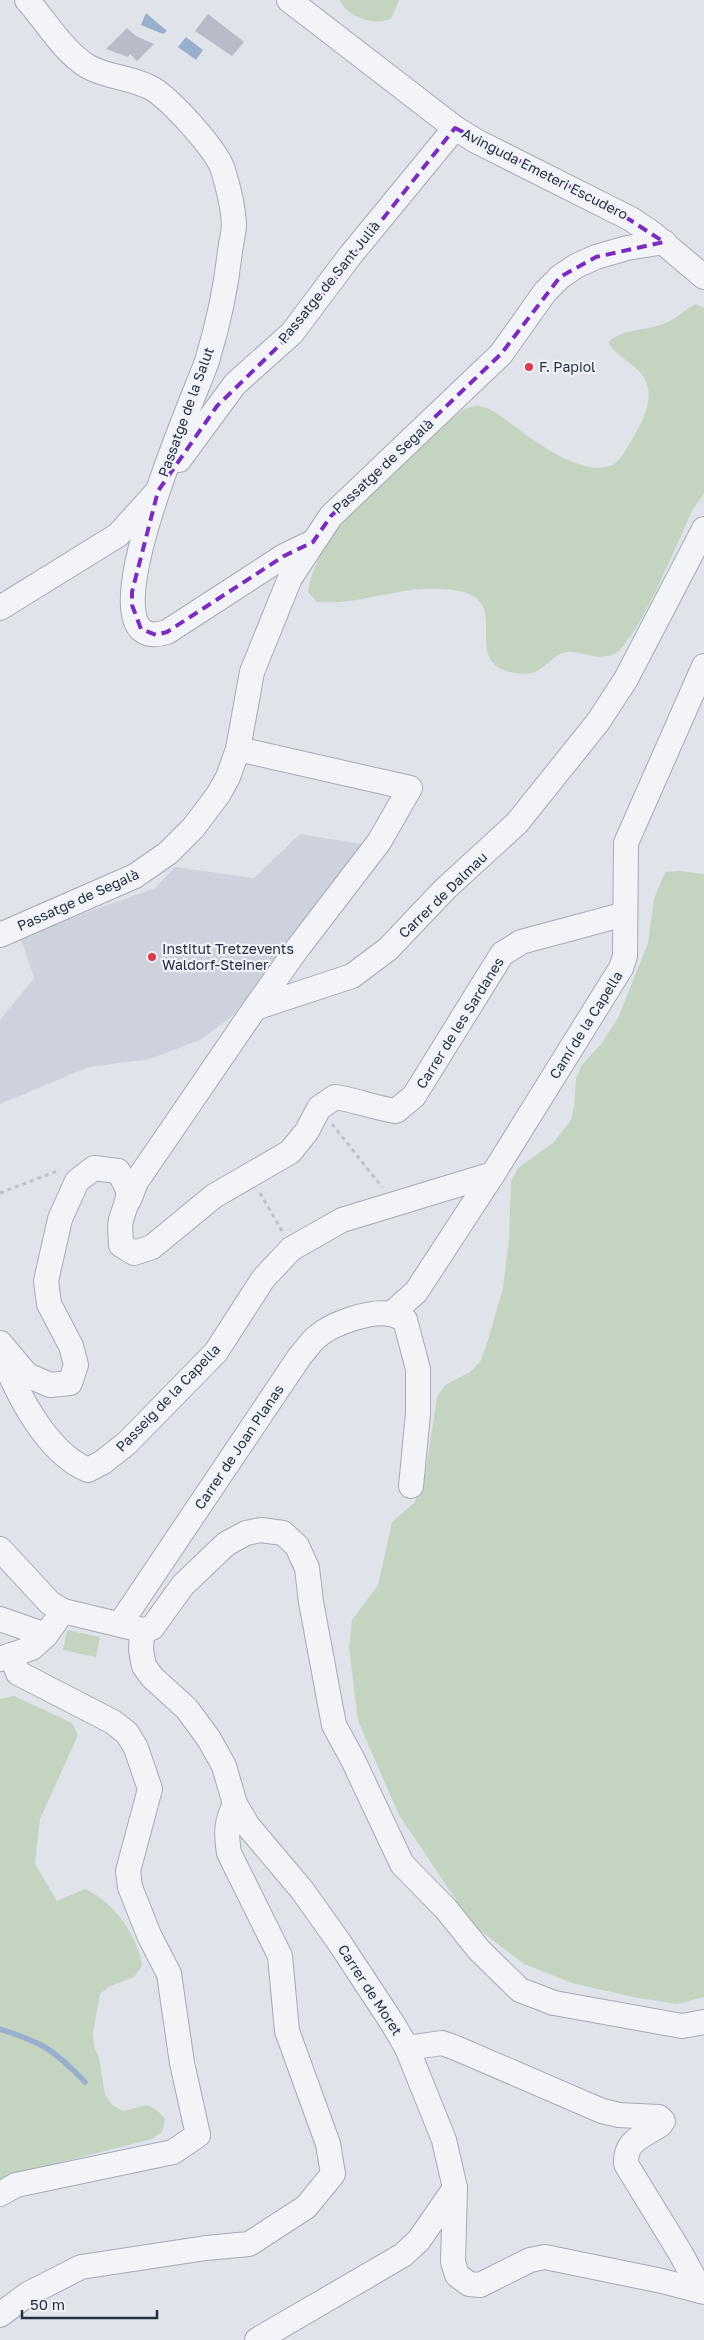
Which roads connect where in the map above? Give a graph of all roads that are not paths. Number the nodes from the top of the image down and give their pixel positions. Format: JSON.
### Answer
{"nodes":[{"id":1,"x":27,"y":0,"type":"edge"},
{"id":2,"x":289,"y":0,"type":"edge"},
{"id":3,"x":456,"y":128,"type":"junction"},
{"id":4,"x":664,"y":242,"type":"junction"},
{"id":5,"x":704,"y":277,"type":"edge"},
{"id":6,"x":158,"y":491,"type":"junction"},
{"id":7,"x":704,"y":529,"type":"edge"},
{"id":8,"x":313,"y":542,"type":"junction"},
{"id":9,"x":0,"y":608,"type":"edge"},
{"id":10,"x":704,"y":666,"type":"edge"},
{"id":11,"x":238,"y":749,"type":"junction"},
{"id":12,"x":625,"y":914,"type":"junction"},
{"id":13,"x":0,"y":935,"type":"edge"},
{"id":14,"x":255,"y":1008,"type":"junction"},
{"id":15,"x":493,"y":1174,"type":"junction"},
{"id":16,"x":130,"y":1200,"type":"junction"},
{"id":17,"x":391,"y":1314,"type":"junction"},
{"id":18,"x":0,"y":1343,"type":"edge"},
{"id":19,"x":0,"y":1351,"type":"edge"},
{"id":20,"x":411,"y":1486,"type":"dead end"},
{"id":21,"x":0,"y":1549,"type":"edge"},
{"id":22,"x":63,"y":1611,"type":"junction"},
{"id":23,"x":0,"y":1619,"type":"edge"},
{"id":24,"x":131,"y":1627,"type":"junction"},
{"id":25,"x":46,"y":1636,"type":"junction"},
{"id":26,"x":5,"y":1657,"type":"edge"},
{"id":27,"x":235,"y":1804,"type":"junction"},
{"id":28,"x":704,"y":2022,"type":"edge"},
{"id":29,"x":407,"y":2048,"type":"junction"},
{"id":30,"x":455,"y":2188,"type":"junction"},
{"id":31,"x":0,"y":2194,"type":"edge"},
{"id":32,"x":702,"y":2291,"type":"edge"},
{"id":33,"x":0,"y":2315,"type":"edge"},
{"id":34,"x":257,"y":2340,"type":"edge"}],
"edges":[{"from":1,"to":6,"type":"street","name":"Passatge de la Salut"},
{"from":2,"to":3,"type":"street","name":"Avinguda Emeteri Escudero"},
{"from":3,"to":4,"type":"street","name":"Avinguda Emeteri Escudero"},
{"from":3,"to":6,"type":"street","name":"Passatge de Sant Julià"},
{"from":4,"to":5,"type":"street","name":"Avinguda Emeteri Escudero"},
{"from":4,"to":8,"type":"street","name":"Passatge de Segalà"},
{"from":6,"to":8,"type":"street","name":"Passatge de la Salut"},
{"from":6,"to":9,"type":"street","name":"Passatge de Sant Julià"},
{"from":7,"to":14,"type":"street","name":"Carrer de Dalmau"},
{"from":8,"to":11,"type":"street","name":"Passatge de Segalà"},
{"from":10,"to":12,"type":"street","name":"Camí de la Capella"},
{"from":11,"to":13,"type":"street","name":"Passatge de Segalà"},
{"from":11,"to":14,"type":"street"},
{"from":12,"to":15,"type":"street","name":"Camí de la Capella"},
{"from":12,"to":16,"type":"street","name":"Carrer de les Sardanes"},
{"from":14,"to":16,"type":"street"},
{"from":15,"to":17,"type":"street","name":"Camí de la Capella"},
{"from":15,"to":19,"type":"street","name":"Passeig de la Capella"},
{"from":16,"to":18,"type":"street"},
{"from":17,"to":20,"type":"street"},
{"from":17,"to":24,"type":"street","name":"Carrer de Joan Planas"},
{"from":21,"to":22,"type":"street"},
{"from":22,"to":24,"type":"street"},
{"from":22,"to":25,"type":"street"},
{"from":23,"to":25,"type":"street"},
{"from":24,"to":27,"type":"street","name":"Carrer de Moret"},
{"from":24,"to":28,"type":"street"},
{"from":25,"to":26,"type":"street"},
{"from":26,"to":31,"type":"street"},
{"from":27,"to":29,"type":"street","name":"Carrer de Moret"},
{"from":27,"to":33,"type":"street"},
{"from":29,"to":30,"type":"street"},
{"from":29,"to":32,"type":"street","name":"Carrer de Moret"},
{"from":30,"to":32,"type":"street"},
{"from":30,"to":34,"type":"street"}]}
